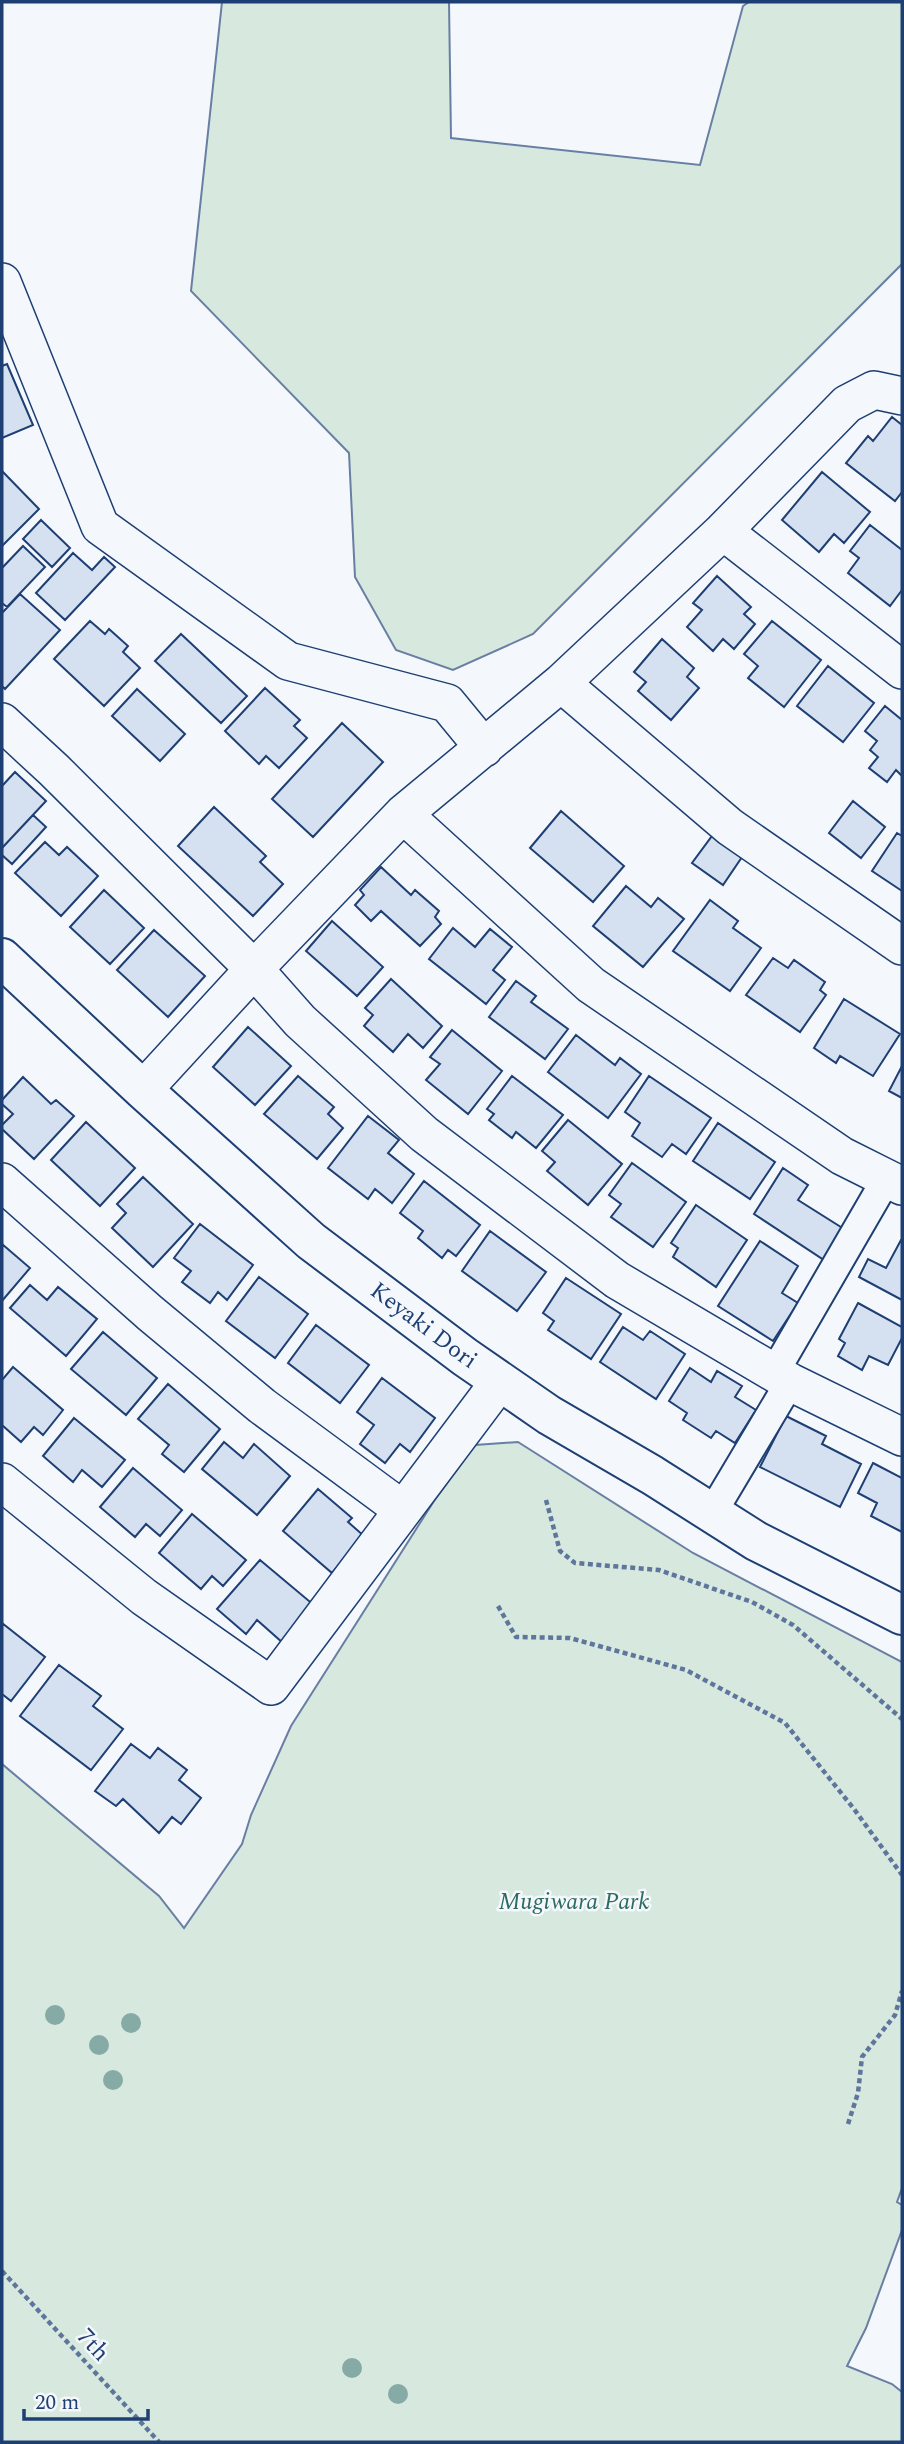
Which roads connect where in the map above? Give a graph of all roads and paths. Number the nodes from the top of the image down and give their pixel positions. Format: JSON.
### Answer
{"nodes":[{"id":1,"x":2,"y":282,"type":"edge"},
{"id":2,"x":902,"y":396,"type":"edge"},
{"id":3,"x":723,"y":531,"type":"junction"},
{"id":4,"x":902,"y":670,"type":"edge"},
{"id":5,"x":561,"y":683,"type":"junction"},
{"id":6,"x":2,"y":722,"type":"edge"},
{"id":7,"x":484,"y":748,"type":"junction"},
{"id":8,"x":402,"y":814,"type":"junction"},
{"id":9,"x":902,"y":946,"type":"edge"},
{"id":10,"x":2,"y":958,"type":"edge"},
{"id":11,"x":254,"y":969,"type":"junction"},
{"id":12,"x":143,"y":1090,"type":"junction"},
{"id":13,"x":2,"y":1182,"type":"edge"},
{"id":14,"x":894,"y":1182,"type":"edge"},
{"id":15,"x":782,"y":1377,"type":"junction"},
{"id":16,"x":500,"y":1381,"type":"junction"},
{"id":17,"x":902,"y":1437,"type":"edge"},
{"id":18,"x":2,"y":1482,"type":"edge"},
{"id":19,"x":546,"y":1500,"type":"dead end"},
{"id":20,"x":403,"y":1510,"type":"junction"},
{"id":21,"x":712,"y":1513,"type":"junction"},
{"id":22,"x":498,"y":1606,"type":"dead end"},
{"id":23,"x":902,"y":1615,"type":"edge"},
{"id":24,"x":902,"y":1719,"type":"edge"},
{"id":25,"x":902,"y":1875,"type":"edge"},
{"id":26,"x":902,"y":1991,"type":"edge"},
{"id":27,"x":848,"y":2123,"type":"dead end"},
{"id":28,"x":2,"y":2271,"type":"edge"},
{"id":29,"x":159,"y":2442,"type":"edge"}],
"edges":[{"from":1,"to":7,"type":"street"},
{"from":2,"to":3,"type":"street"},
{"from":3,"to":4,"type":"street"},
{"from":3,"to":5,"type":"street"},
{"from":5,"to":7,"type":"street"},
{"from":5,"to":9,"type":"street"},
{"from":6,"to":11,"type":"street"},
{"from":7,"to":8,"type":"street"},
{"from":8,"to":11,"type":"street"},
{"from":8,"to":14,"type":"street"},
{"from":10,"to":12,"type":"street","name":"Keyaki Dori"},
{"from":11,"to":12,"type":"street"},
{"from":11,"to":15,"type":"street"},
{"from":12,"to":16,"type":"street","name":"Keyaki Dori"},
{"from":13,"to":20,"type":"street"},
{"from":14,"to":15,"type":"street"},
{"from":15,"to":17,"type":"street"},
{"from":15,"to":21,"type":"street"},
{"from":16,"to":20,"type":"street"},
{"from":16,"to":21,"type":"street","name":"Keyaki Dori"},
{"from":18,"to":20,"type":"street"},
{"from":19,"to":24,"type":"path"},
{"from":21,"to":23,"type":"street","name":"Keyaki Dori"},
{"from":22,"to":25,"type":"path"},
{"from":26,"to":27,"type":"path"},
{"from":28,"to":29,"type":"path","name":"7th"}]}
